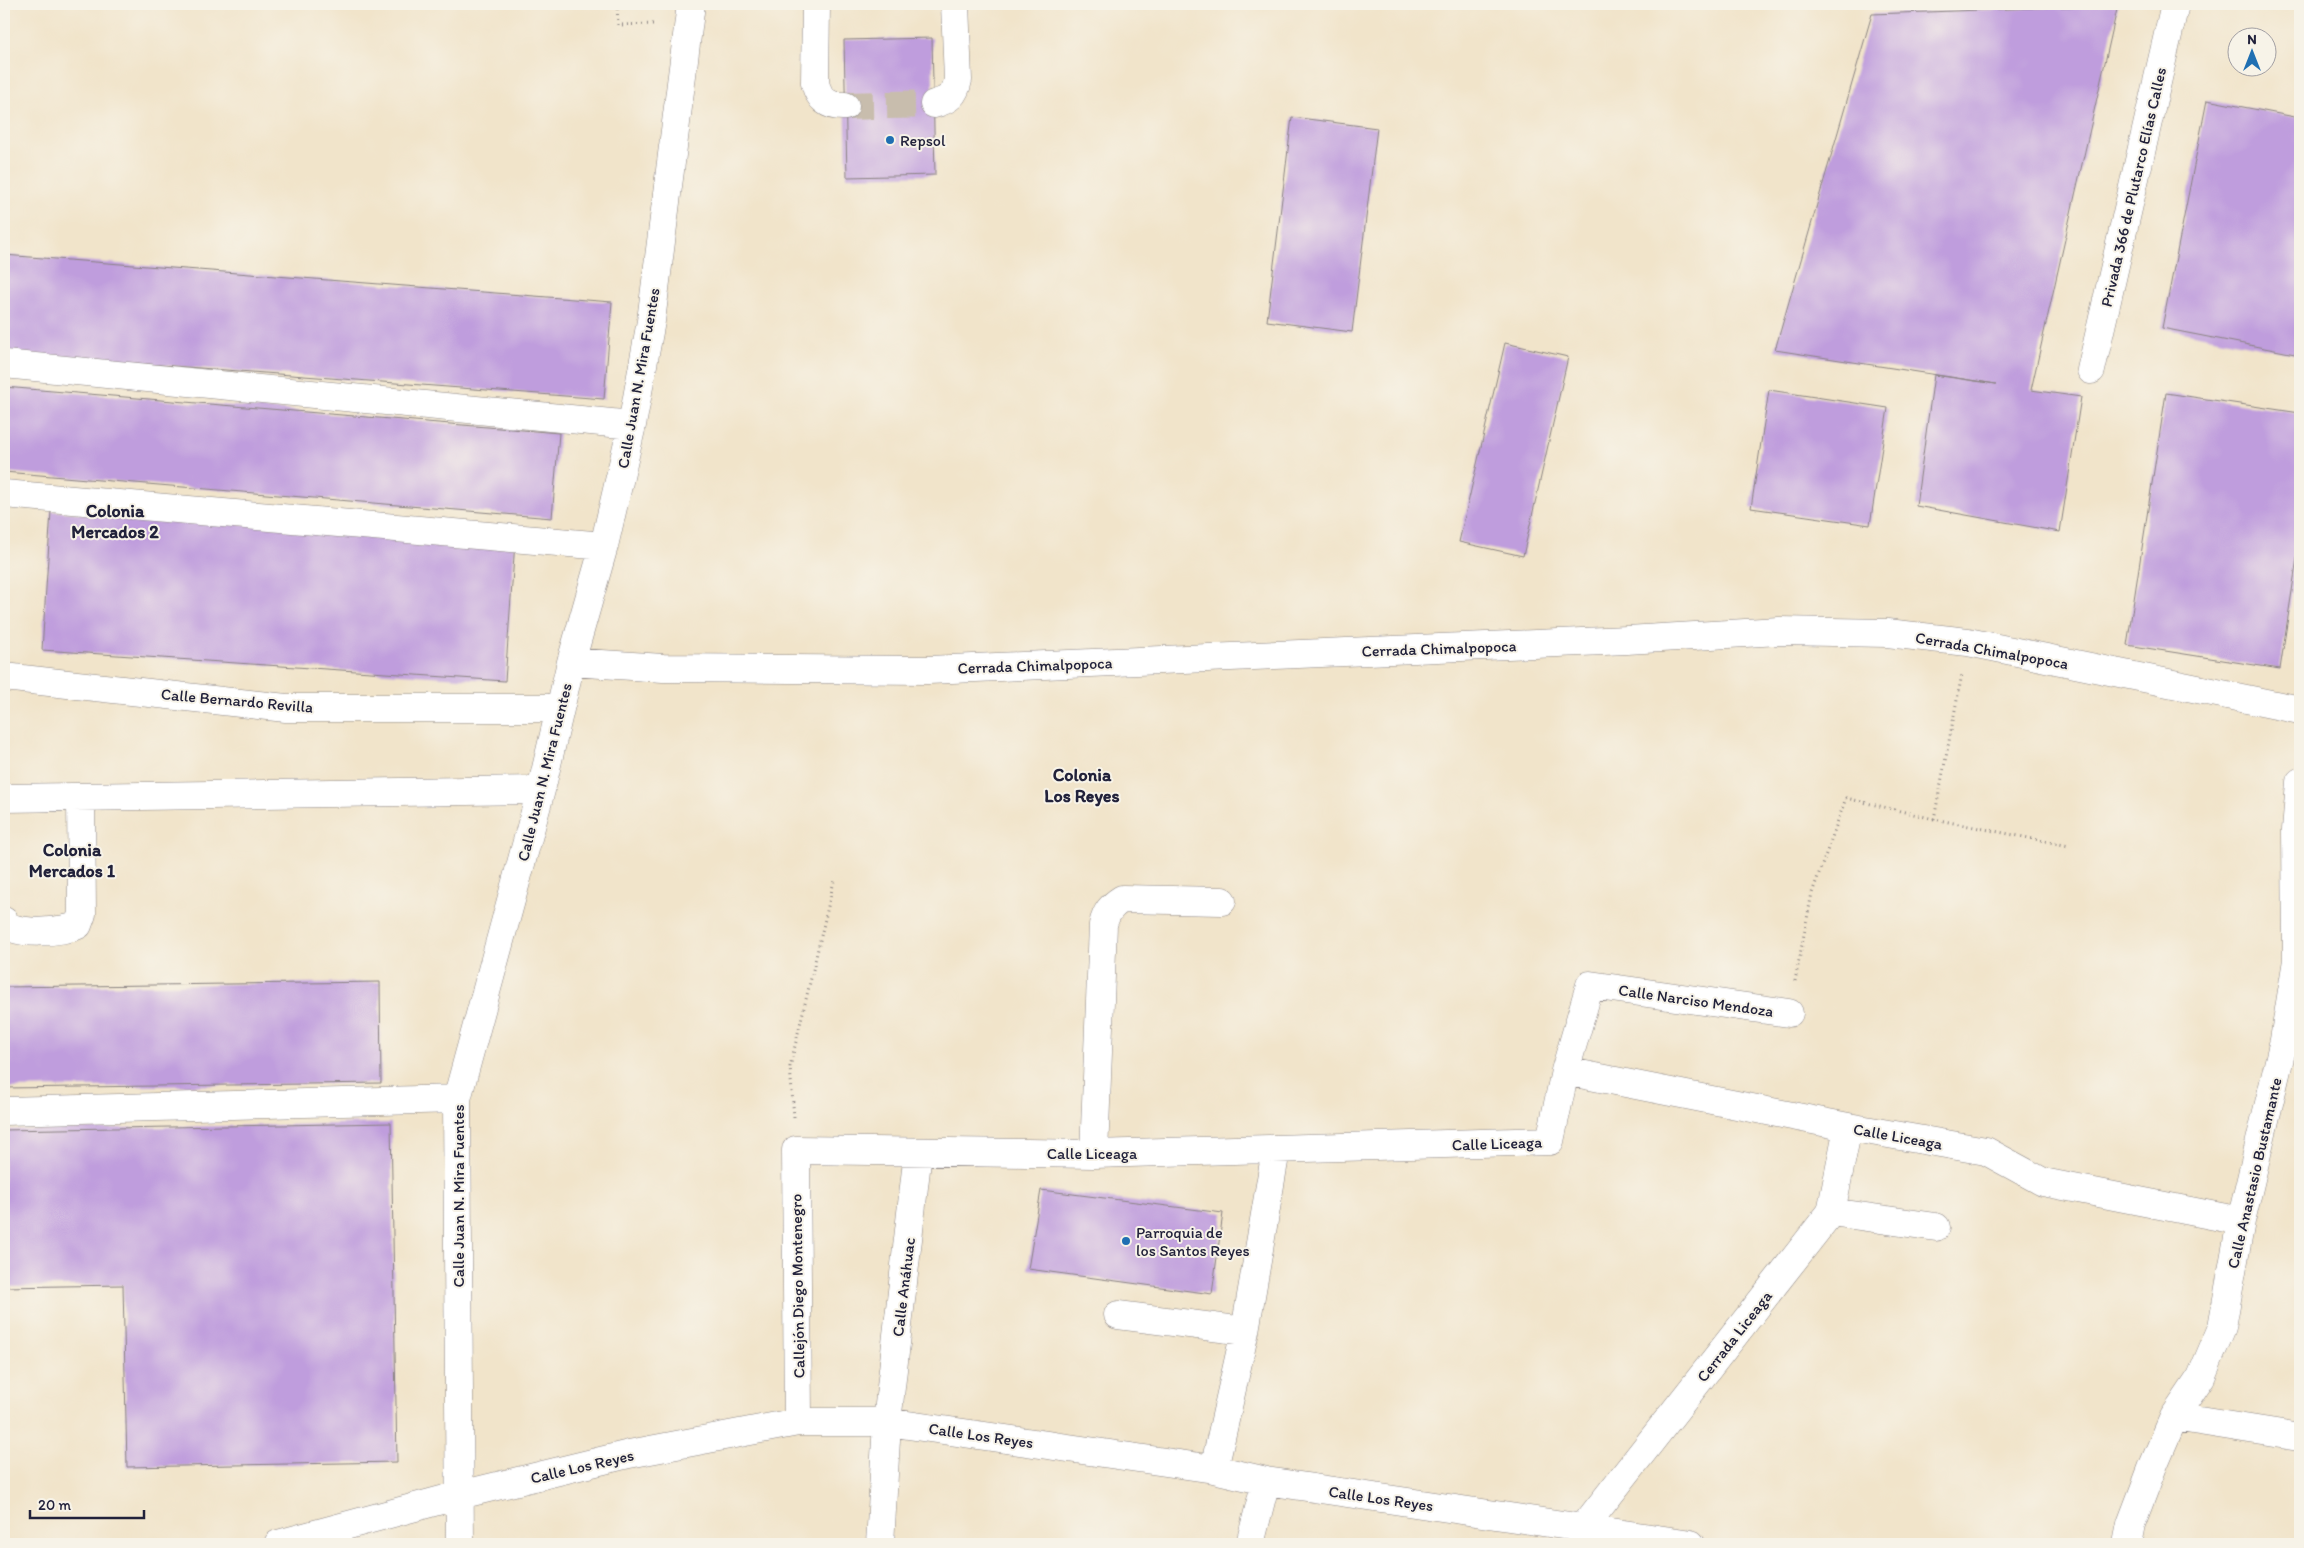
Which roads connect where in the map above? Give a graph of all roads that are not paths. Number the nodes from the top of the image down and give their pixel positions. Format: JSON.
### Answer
{"nodes":[{"id":1,"x":691,"y":4,"type":"edge"},
{"id":2,"x":816,"y":4,"type":"edge"},
{"id":3,"x":955,"y":4,"type":"edge"},
{"id":4,"x":2175,"y":4,"type":"edge"},
{"id":5,"x":934,"y":104,"type":"tunnel mouth"},
{"id":6,"x":845,"y":106,"type":"tunnel mouth"},
{"id":7,"x":4,"y":364,"type":"edge"},
{"id":8,"x":2091,"y":370,"type":"dead end"},
{"id":9,"x":632,"y":425,"type":"junction"},
{"id":10,"x":4,"y":494,"type":"edge"},
{"id":11,"x":604,"y":546,"type":"junction"},
{"id":12,"x":571,"y":662,"type":"junction"},
{"id":13,"x":4,"y":677,"type":"edge"},
{"id":14,"x":560,"y":708,"type":"junction"},
{"id":15,"x":2300,"y":710,"type":"edge"},
{"id":16,"x":2300,"y":782,"type":"edge"},
{"id":17,"x":541,"y":790,"type":"junction"},
{"id":18,"x":81,"y":797,"type":"junction"},
{"id":19,"x":4,"y":798,"type":"edge"},
{"id":20,"x":2298,"y":831,"type":"edge"},
{"id":21,"x":1222,"y":901,"type":"dead end"},
{"id":22,"x":4,"y":921,"type":"edge"},
{"id":23,"x":1789,"y":1013,"type":"road end"},
{"id":24,"x":1565,"y":1071,"type":"junction"},
{"id":25,"x":457,"y":1099,"type":"junction"},
{"id":26,"x":4,"y":1112,"type":"edge"},
{"id":27,"x":1848,"y":1127,"type":"junction"},
{"id":28,"x":796,"y":1150,"type":"joint"},
{"id":29,"x":1276,"y":1150,"type":"junction"},
{"id":30,"x":918,"y":1152,"type":"junction"},
{"id":31,"x":1094,"y":1154,"type":"junction"},
{"id":32,"x":1831,"y":1212,"type":"junction"},
{"id":33,"x":2241,"y":1221,"type":"junction"},
{"id":34,"x":1936,"y":1227,"type":"dead end"},
{"id":35,"x":1118,"y":1315,"type":"dead end"},
{"id":36,"x":1245,"y":1332,"type":"junction"},
{"id":37,"x":2174,"y":1417,"type":"junction"},
{"id":38,"x":798,"y":1422,"type":"junction"},
{"id":39,"x":887,"y":1422,"type":"junction"},
{"id":40,"x":2300,"y":1437,"type":"edge"},
{"id":41,"x":1214,"y":1470,"type":"junction"},
{"id":42,"x":1266,"y":1481,"type":"junction"},
{"id":43,"x":460,"y":1494,"type":"junction"},
{"id":44,"x":1583,"y":1528,"type":"junction"},
{"id":45,"x":1650,"y":1541,"type":"edge"},
{"id":46,"x":278,"y":1544,"type":"edge"},
{"id":47,"x":460,"y":1544,"type":"edge"},
{"id":48,"x":880,"y":1544,"type":"edge"},
{"id":49,"x":1250,"y":1544,"type":"edge"},
{"id":50,"x":1691,"y":1544,"type":"edge"},
{"id":51,"x":2127,"y":1544,"type":"edge"}],
"edges":[{"from":1,"to":9,"type":"street","name":"Calle Juan N. Mira Fuentes"},
{"from":2,"to":6,"type":"street"},
{"from":3,"to":5,"type":"street"},
{"from":4,"to":8,"type":"street","name":"Privada 366 de Plutarco Elías Calles"},
{"from":7,"to":9,"type":"street"},
{"from":9,"to":11,"type":"street","name":"Calle Juan N. Mira Fuentes"},
{"from":10,"to":11,"type":"street"},
{"from":11,"to":12,"type":"street","name":"Calle Juan N. Mira Fuentes"},
{"from":12,"to":14,"type":"street","name":"Calle Juan N. Mira Fuentes"},
{"from":12,"to":15,"type":"street","name":"Cerrada Chimalpopoca"},
{"from":13,"to":14,"type":"street","name":"Calle Bernardo Revilla"},
{"from":14,"to":17,"type":"street","name":"Calle Juan N. Mira Fuentes"},
{"from":16,"to":20,"type":"street","name":"Calle Anastasio Bustamante"},
{"from":17,"to":18,"type":"street"},
{"from":17,"to":25,"type":"street","name":"Calle Juan N. Mira Fuentes"},
{"from":18,"to":19,"type":"street"},
{"from":18,"to":22,"type":"street"},
{"from":20,"to":33,"type":"street","name":"Calle Anastasio Bustamante"},
{"from":21,"to":31,"type":"street"},
{"from":23,"to":24,"type":"street","name":"Calle Narciso Mendoza"},
{"from":24,"to":27,"type":"street","name":"Calle Liceaga"},
{"from":24,"to":29,"type":"street","name":"Calle Liceaga"},
{"from":25,"to":26,"type":"street"},
{"from":25,"to":43,"type":"street","name":"Calle Juan N. Mira Fuentes"},
{"from":27,"to":32,"type":"street","name":"Cerrada Liceaga"},
{"from":27,"to":33,"type":"street","name":"Calle Liceaga"},
{"from":28,"to":30,"type":"street","name":"Calle Liceaga"},
{"from":28,"to":38,"type":"street","name":"Callejón Diego Montenegro"},
{"from":29,"to":31,"type":"street","name":"Calle Liceaga"},
{"from":29,"to":36,"type":"street"},
{"from":30,"to":31,"type":"street","name":"Calle Liceaga"},
{"from":30,"to":39,"type":"street","name":"Calle Anáhuac"},
{"from":32,"to":34,"type":"street"},
{"from":32,"to":44,"type":"street","name":"Cerrada Liceaga"},
{"from":33,"to":37,"type":"street","name":"Calle Anastasio Bustamante"},
{"from":35,"to":36,"type":"street"},
{"from":36,"to":41,"type":"street"},
{"from":37,"to":40,"type":"street"},
{"from":37,"to":51,"type":"street","name":"Calle Anastasio Bustamante"},
{"from":38,"to":39,"type":"street","name":"Calle Los Reyes"},
{"from":38,"to":43,"type":"street","name":"Calle Los Reyes"},
{"from":39,"to":41,"type":"street","name":"Calle Los Reyes"},
{"from":39,"to":48,"type":"street","name":"Calle Anáhuac"},
{"from":41,"to":42,"type":"street","name":"Calle Los Reyes"},
{"from":42,"to":44,"type":"street","name":"Calle Los Reyes"},
{"from":42,"to":49,"type":"street"},
{"from":43,"to":46,"type":"street","name":"Calle Los Reyes"},
{"from":43,"to":47,"type":"street","name":"Calle Juan N. Mira Fuentes"},
{"from":44,"to":45,"type":"street","name":"Calle Los Reyes"},
{"from":45,"to":50,"type":"street","name":"Calle Los Reyes"}]}
